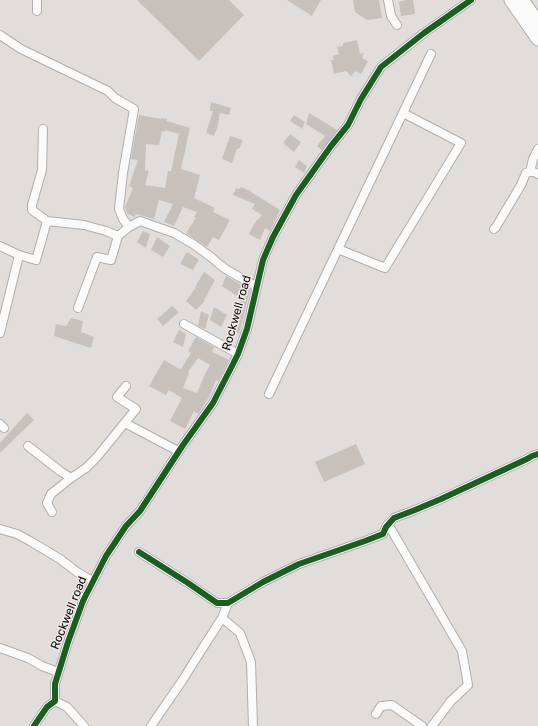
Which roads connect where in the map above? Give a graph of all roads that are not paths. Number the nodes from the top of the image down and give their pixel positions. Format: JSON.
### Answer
{"nodes":[{"id":1,"x":37,"y":0,"type":"edge"},
{"id":2,"x":388,"y":0,"type":"edge"},
{"id":3,"x":471,"y":0,"type":"edge"},
{"id":4,"x":511,"y":0,"type":"edge"},
{"id":5,"x":522,"y":0,"type":"edge"},
{"id":6,"x":36,"y":11,"type":"dead end"},
{"id":7,"x":538,"y":23,"type":"edge"},
{"id":8,"x":398,"y":25,"type":"dead end"},
{"id":9,"x":0,"y":35,"type":"edge"},
{"id":10,"x":538,"y":39,"type":"edge"},
{"id":11,"x":431,"y":54,"type":"dead end"},
{"id":12,"x":403,"y":113,"type":"junction"},
{"id":13,"x":43,"y":129,"type":"dead end"},
{"id":14,"x":538,"y":149,"type":"edge"},
{"id":15,"x":534,"y":173,"type":"edge"},
{"id":16,"x":47,"y":221,"type":"junction"},
{"id":17,"x":129,"y":227,"type":"junction"},
{"id":18,"x":494,"y":229,"type":"dead end"},
{"id":19,"x":118,"y":236,"type":"junction"},
{"id":20,"x":0,"y":246,"type":"edge"},
{"id":21,"x":338,"y":249,"type":"junction"},
{"id":22,"x":19,"y":255,"type":"junction"},
{"id":23,"x":257,"y":287,"type":"junction"},
{"id":24,"x":78,"y":308,"type":"dead end"},
{"id":25,"x":184,"y":324,"type":"dead end"},
{"id":26,"x":0,"y":333,"type":"edge"},
{"id":27,"x":238,"y":354,"type":"junction"},
{"id":28,"x":126,"y":386,"type":"dead end"},
{"id":29,"x":269,"y":394,"type":"dead end"},
{"id":30,"x":125,"y":423,"type":"junction"},
{"id":31,"x":28,"y":446,"type":"dead end"},
{"id":32,"x":178,"y":451,"type":"junction"},
{"id":33,"x":538,"y":454,"type":"edge"},
{"id":34,"x":71,"y":478,"type":"junction"},
{"id":35,"x":52,"y":512,"type":"dead end"},
{"id":36,"x":388,"y":524,"type":"junction"},
{"id":37,"x":0,"y":529,"type":"edge"},
{"id":38,"x":139,"y":552,"type":"dead end"},
{"id":39,"x":93,"y":581,"type":"junction"},
{"id":40,"x":228,"y":603,"type":"junction"},
{"id":41,"x":222,"y":618,"type":"junction"},
{"id":42,"x":0,"y":648,"type":"edge"},
{"id":43,"x":58,"y":672,"type":"junction"},
{"id":44,"x":55,"y":701,"type":"junction"},
{"id":45,"x":376,"y":714,"type":"dead end"},
{"id":46,"x":34,"y":726,"type":"edge"},
{"id":47,"x":84,"y":726,"type":"edge"},
{"id":48,"x":151,"y":726,"type":"edge"},
{"id":49,"x":253,"y":726,"type":"edge"},
{"id":50,"x":422,"y":726,"type":"edge"},
{"id":51,"x":432,"y":726,"type":"edge"}],
"edges":[{"from":1,"to":6,"type":"street"},
{"from":2,"to":8,"type":"street"},
{"from":3,"to":23,"type":"street","name":"Rockwell road"},
{"from":4,"to":10,"type":"main road"},
{"from":5,"to":7,"type":"main road"},
{"from":9,"to":17,"type":"street"},
{"from":11,"to":12,"type":"street"},
{"from":12,"to":21,"type":"street"},
{"from":12,"to":21,"type":"street"},
{"from":13,"to":16,"type":"street"},
{"from":14,"to":15,"type":"street"},
{"from":15,"to":18,"type":"street"},
{"from":16,"to":19,"type":"street"},
{"from":16,"to":22,"type":"street"},
{"from":17,"to":19,"type":"street"},
{"from":17,"to":23,"type":"street"},
{"from":19,"to":24,"type":"street"},
{"from":20,"to":22,"type":"street"},
{"from":21,"to":29,"type":"street"},
{"from":22,"to":26,"type":"street"},
{"from":23,"to":27,"type":"street","name":"Rockwell road"},
{"from":25,"to":27,"type":"street"},
{"from":27,"to":32,"type":"street","name":"Rockwell road"},
{"from":28,"to":30,"type":"street"},
{"from":30,"to":32,"type":"street"},
{"from":30,"to":34,"type":"street"},
{"from":31,"to":34,"type":"street"},
{"from":32,"to":39,"type":"street","name":"Rockwell road"},
{"from":33,"to":36,"type":"street"},
{"from":34,"to":35,"type":"street"},
{"from":36,"to":40,"type":"street"},
{"from":36,"to":51,"type":"street"},
{"from":37,"to":39,"type":"street"},
{"from":38,"to":40,"type":"street"},
{"from":39,"to":43,"type":"street","name":"Rockwell road"},
{"from":40,"to":41,"type":"street"},
{"from":41,"to":48,"type":"street"},
{"from":41,"to":49,"type":"street"},
{"from":42,"to":43,"type":"street"},
{"from":43,"to":44,"type":"street","name":"Rockwell road"},
{"from":44,"to":46,"type":"street"},
{"from":44,"to":47,"type":"street"},
{"from":45,"to":50,"type":"street"}]}
